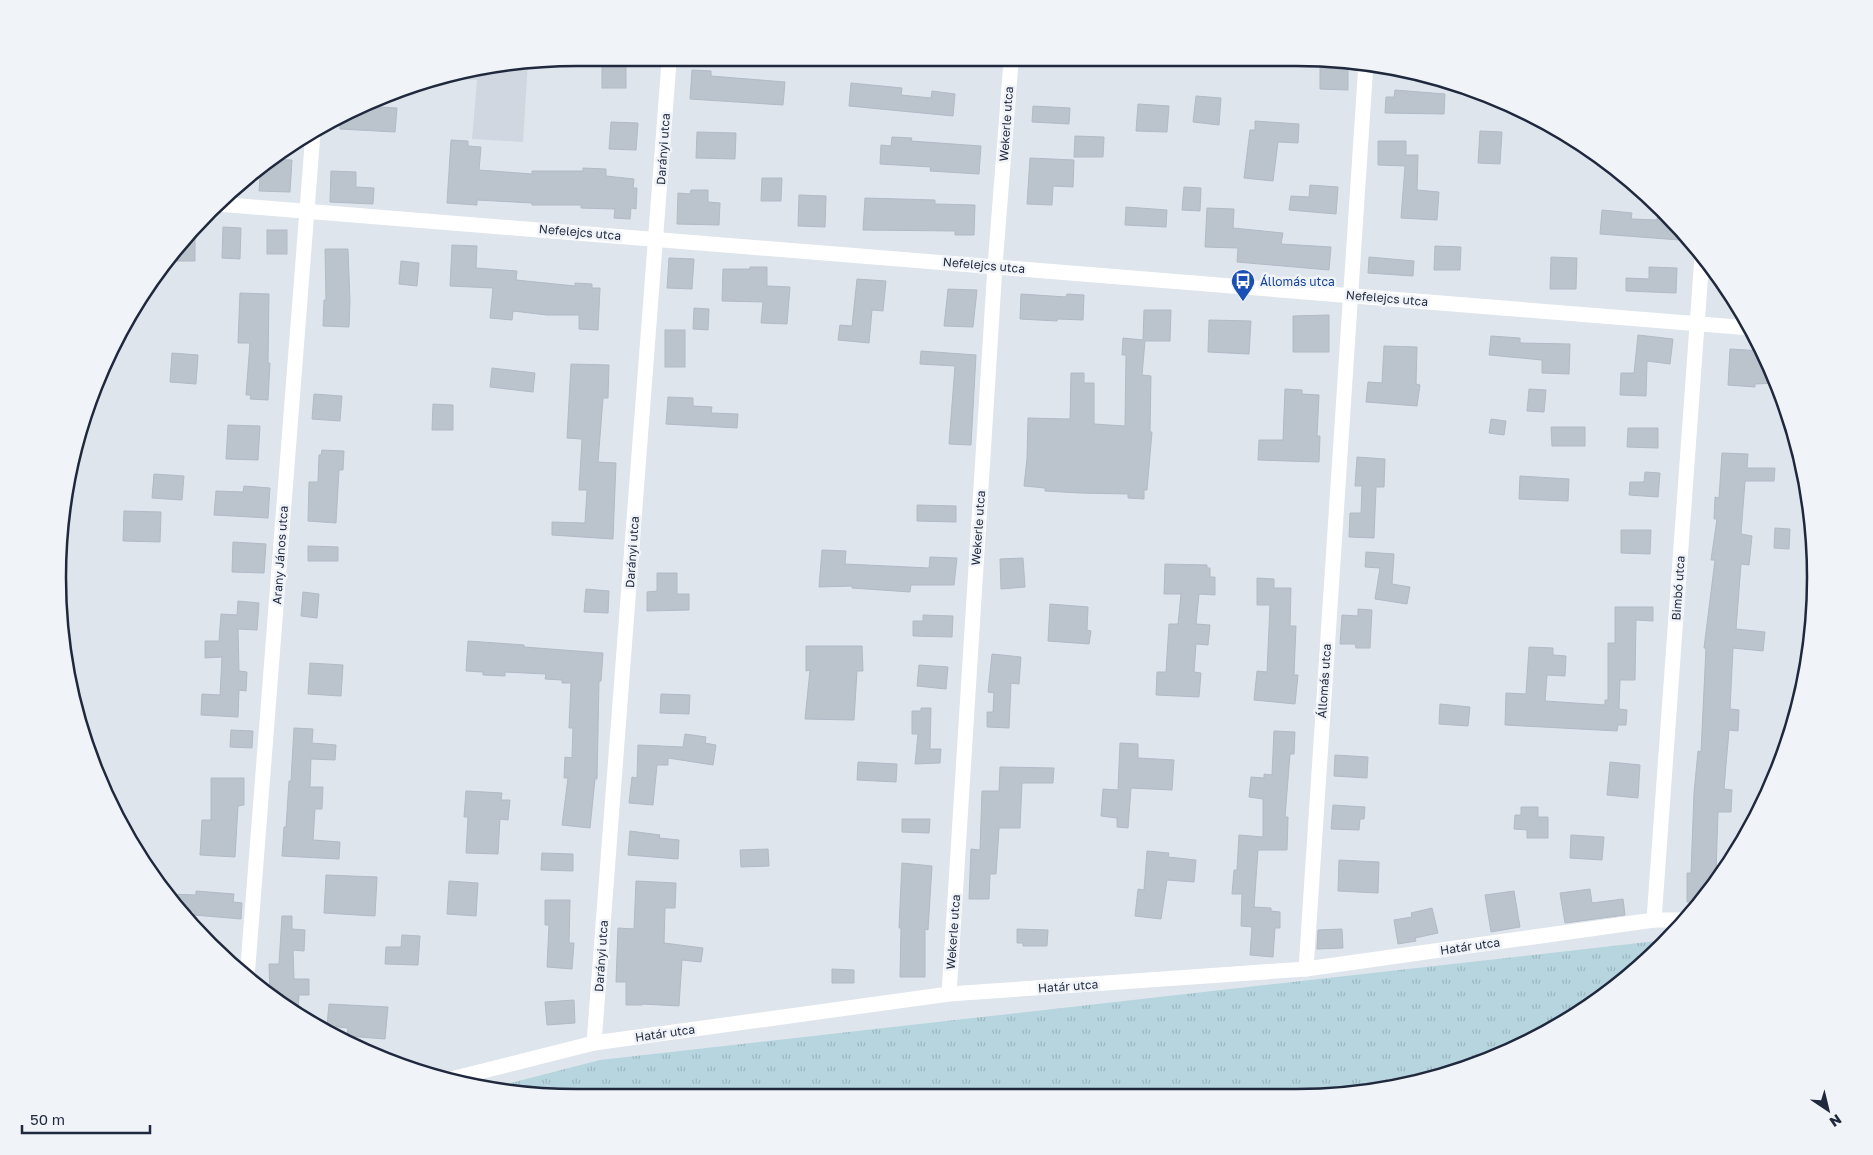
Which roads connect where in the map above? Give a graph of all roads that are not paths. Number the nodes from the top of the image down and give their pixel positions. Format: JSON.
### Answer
{"nodes":[{"id":1,"x":669,"y":66,"type":"edge"},
{"id":2,"x":1010,"y":66,"type":"edge"},
{"id":3,"x":1365,"y":72,"type":"edge"},
{"id":4,"x":312,"y":141,"type":"edge"},
{"id":5,"x":228,"y":205,"type":"edge"},
{"id":6,"x":306,"y":210,"type":"junction"},
{"id":7,"x":656,"y":238,"type":"junction"},
{"id":8,"x":994,"y":266,"type":"junction"},
{"id":9,"x":1701,"y":266,"type":"edge"},
{"id":10,"x":1349,"y":295,"type":"junction"},
{"id":11,"x":1697,"y":324,"type":"junction"},
{"id":12,"x":1741,"y":327,"type":"edge"},
{"id":13,"x":1654,"y":920,"type":"junction"},
{"id":14,"x":1675,"y":920,"type":"edge"},
{"id":15,"x":249,"y":969,"type":"edge"},
{"id":16,"x":1306,"y":969,"type":"junction"},
{"id":17,"x":949,"y":994,"type":"junction"},
{"id":18,"x":594,"y":1043,"type":"junction"},
{"id":19,"x":464,"y":1076,"type":"edge"}],
"edges":[{"from":1,"to":7,"type":"street","name":"Darányi utca"},
{"from":2,"to":8,"type":"street","name":"Wekerle utca"},
{"from":3,"to":10,"type":"street","name":"Állomás utca"},
{"from":4,"to":6,"type":"street","name":"Arany János utca"},
{"from":5,"to":6,"type":"street","name":"Nefelejcs utca"},
{"from":6,"to":7,"type":"street","name":"Nefelejcs utca"},
{"from":6,"to":15,"type":"street","name":"Arany János utca"},
{"from":7,"to":8,"type":"street","name":"Nefelejcs utca"},
{"from":7,"to":18,"type":"street","name":"Darányi utca"},
{"from":8,"to":10,"type":"street","name":"Nefelejcs utca"},
{"from":8,"to":17,"type":"street","name":"Wekerle utca"},
{"from":9,"to":11,"type":"street","name":"Bimbó utca"},
{"from":10,"to":11,"type":"street","name":"Nefelejcs utca"},
{"from":10,"to":16,"type":"street","name":"Állomás utca"},
{"from":11,"to":12,"type":"street","name":"Nefelejcs utca"},
{"from":11,"to":13,"type":"street","name":"Bimbó utca"},
{"from":13,"to":14,"type":"street","name":"Határ utca"},
{"from":13,"to":16,"type":"street","name":"Határ utca"},
{"from":16,"to":17,"type":"street","name":"Határ utca"},
{"from":17,"to":18,"type":"street","name":"Határ utca"},
{"from":18,"to":19,"type":"street","name":"Határ utca"}]}
